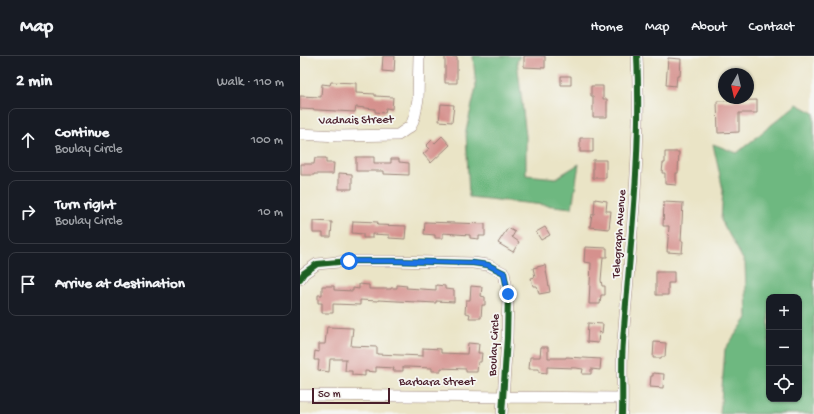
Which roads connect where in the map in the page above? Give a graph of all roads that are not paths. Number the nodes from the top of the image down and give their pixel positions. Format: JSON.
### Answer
{"nodes":[{"id":1,"x":419,"y":56,"type":"edge"},
{"id":2,"x":637,"y":56,"type":"edge"},
{"id":3,"x":300,"y":134,"type":"edge"},
{"id":4,"x":300,"y":279,"type":"edge"},
{"id":5,"x":300,"y":395,"type":"edge"},
{"id":6,"x":503,"y":396,"type":"junction"},
{"id":7,"x":622,"y":398,"type":"junction"},
{"id":8,"x":502,"y":414,"type":"edge"},
{"id":9,"x":622,"y":414,"type":"edge"}],
"edges":[{"from":1,"to":3,"type":"street","name":"Vadnais Street"},
{"from":2,"to":7,"type":"street","name":"Telegraph Avenue"},
{"from":4,"to":6,"type":"street","name":"Boulay Circle"},
{"from":5,"to":6,"type":"street","name":"Barbara Street"},
{"from":6,"to":7,"type":"street","name":"Barbara Street"},
{"from":6,"to":8,"type":"street","name":"Boulay Circle"},
{"from":7,"to":9,"type":"street","name":"Telegraph Avenue"}]}
